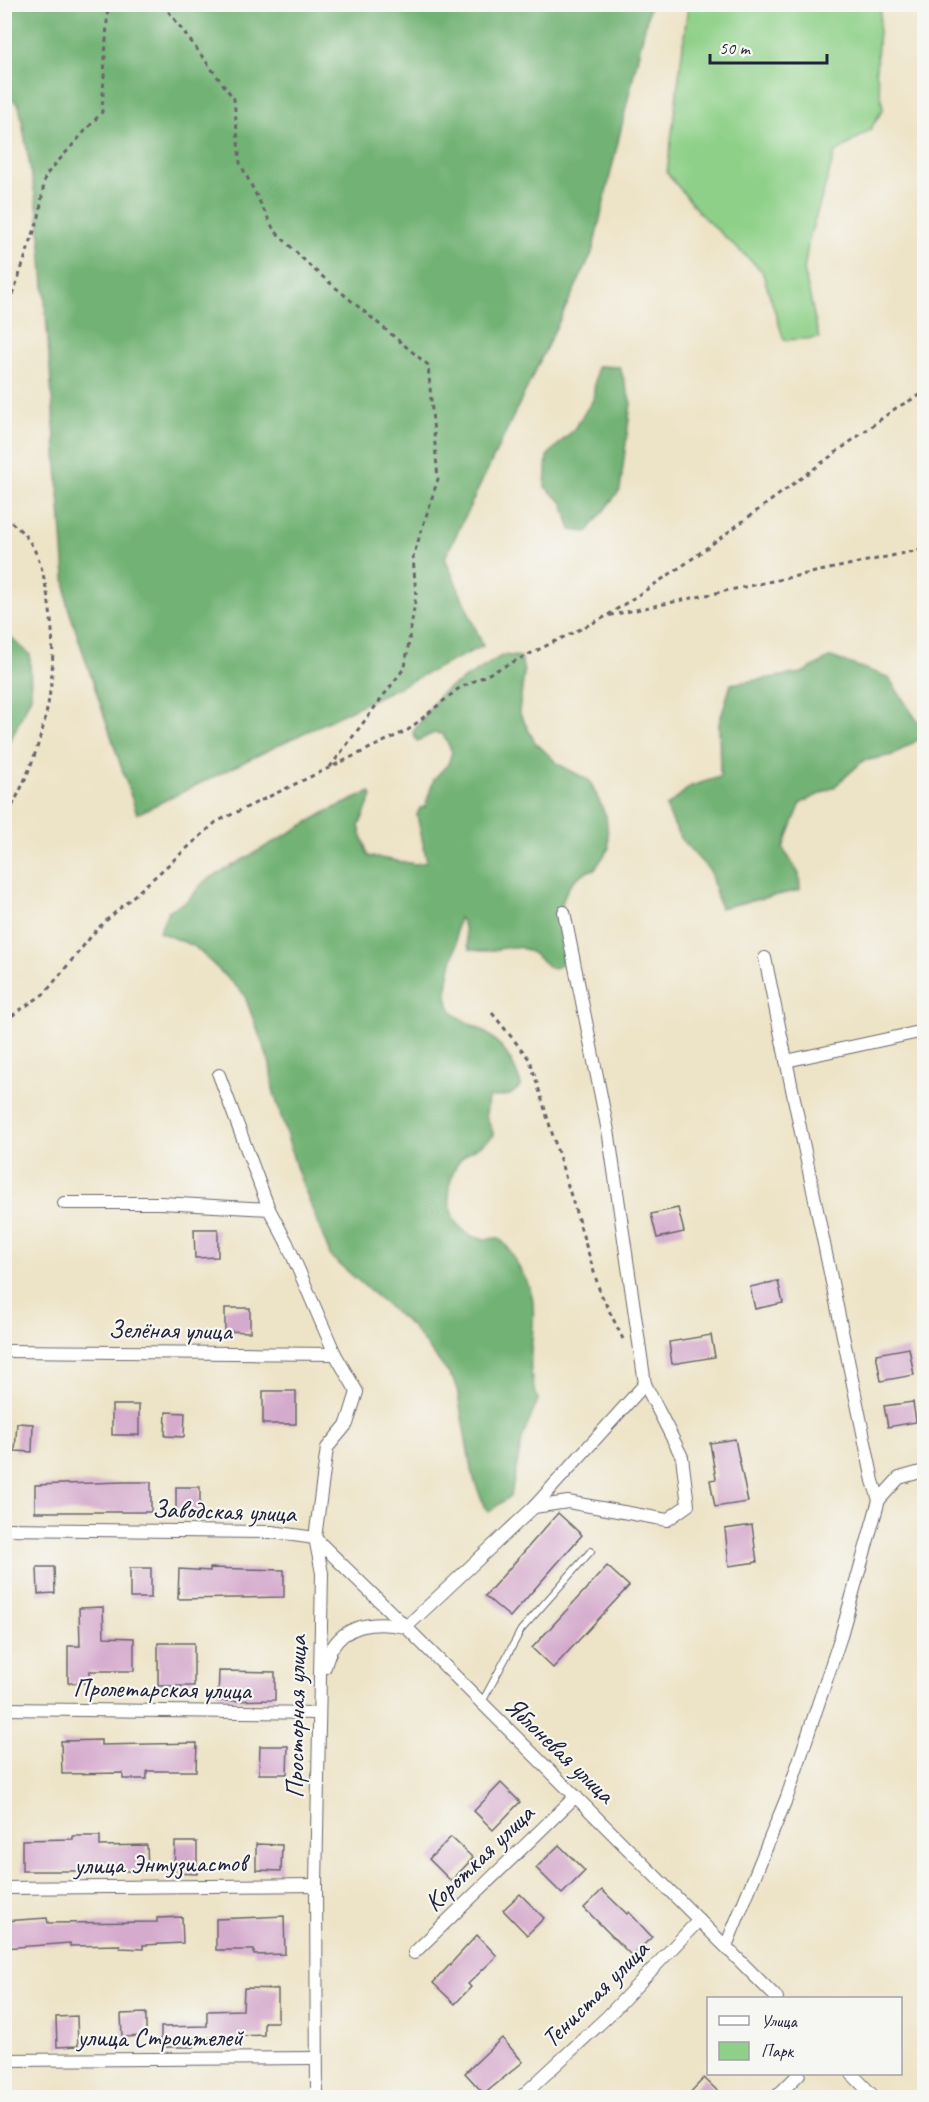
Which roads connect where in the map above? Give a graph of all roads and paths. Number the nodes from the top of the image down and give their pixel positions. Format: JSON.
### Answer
{"nodes":[{"id":1,"x":108,"y":4,"type":"edge"},
{"id":2,"x":163,"y":4,"type":"edge"},
{"id":3,"x":4,"y":320,"type":"edge"},
{"id":4,"x":924,"y":393,"type":"edge"},
{"id":5,"x":4,"y":517,"type":"edge"},
{"id":6,"x":924,"y":549,"type":"edge"},
{"id":7,"x":607,"y":616,"type":"junction"},
{"id":8,"x":329,"y":768,"type":"junction"},
{"id":9,"x":4,"y":821,"type":"edge"},
{"id":10,"x":564,"y":912,"type":"dead end"},
{"id":11,"x":765,"y":958,"type":"dead end"},
{"id":12,"x":492,"y":1013,"type":"dead end"},
{"id":13,"x":4,"y":1021,"type":"edge"},
{"id":14,"x":924,"y":1031,"type":"edge"},
{"id":15,"x":786,"y":1061,"type":"junction"},
{"id":16,"x":219,"y":1075,"type":"dead end"},
{"id":17,"x":64,"y":1203,"type":"dead end"},
{"id":18,"x":269,"y":1209,"type":"junction"},
{"id":19,"x":625,"y":1343,"type":"dead end"},
{"id":20,"x":4,"y":1351,"type":"edge"},
{"id":21,"x":335,"y":1354,"type":"junction"},
{"id":22,"x":645,"y":1384,"type":"junction"},
{"id":23,"x":924,"y":1472,"type":"edge"},
{"id":24,"x":879,"y":1500,"type":"junction"},
{"id":25,"x":534,"y":1507,"type":"junction"},
{"id":26,"x":4,"y":1529,"type":"edge"},
{"id":27,"x":315,"y":1538,"type":"junction"},
{"id":28,"x":591,"y":1551,"type":"dead end"},
{"id":29,"x":406,"y":1627,"type":"junction"},
{"id":30,"x":318,"y":1695,"type":"junction"},
{"id":31,"x":481,"y":1704,"type":"junction"},
{"id":32,"x":4,"y":1709,"type":"edge"},
{"id":33,"x":318,"y":1713,"type":"junction"},
{"id":34,"x":576,"y":1796,"type":"junction"},
{"id":35,"x":316,"y":1885,"type":"junction"},
{"id":36,"x":4,"y":1887,"type":"edge"},
{"id":37,"x":699,"y":1920,"type":"junction"},
{"id":38,"x":726,"y":1946,"type":"junction"},
{"id":39,"x":414,"y":1953,"type":"dead end"},
{"id":40,"x":776,"y":1997,"type":"edge"},
{"id":41,"x":316,"y":2058,"type":"junction"},
{"id":42,"x":4,"y":2060,"type":"edge"},
{"id":43,"x":797,"y":2075,"type":"edge"},
{"id":44,"x":854,"y":2075,"type":"edge"},
{"id":45,"x":316,"y":2097,"type":"edge"},
{"id":46,"x":520,"y":2097,"type":"edge"},
{"id":47,"x":775,"y":2097,"type":"edge"},
{"id":48,"x":875,"y":2097,"type":"edge"}],
"edges":[{"from":1,"to":3,"type":"path"},
{"from":2,"to":8,"type":"path"},
{"from":4,"to":7,"type":"path"},
{"from":5,"to":9,"type":"path"},
{"from":6,"to":7,"type":"path"},
{"from":7,"to":8,"type":"path"},
{"from":8,"to":13,"type":"path"},
{"from":10,"to":22,"type":"street"},
{"from":11,"to":15,"type":"street"},
{"from":12,"to":19,"type":"path"},
{"from":14,"to":15,"type":"street"},
{"from":15,"to":24,"type":"street"},
{"from":16,"to":18,"type":"street","name":"Просторная улица"},
{"from":17,"to":18,"type":"street"},
{"from":18,"to":21,"type":"street","name":"Просторная улица"},
{"from":20,"to":21,"type":"street","name":"Зелёная улица"},
{"from":21,"to":27,"type":"street","name":"Просторная улица"},
{"from":22,"to":25,"type":"street"},
{"from":22,"to":25,"type":"street"},
{"from":23,"to":24,"type":"street"},
{"from":24,"to":38,"type":"street"},
{"from":25,"to":29,"type":"street"},
{"from":26,"to":27,"type":"street","name":"Заводская улица"},
{"from":27,"to":29,"type":"street","name":"Заводская улица"},
{"from":27,"to":30,"type":"street","name":"Просторная улица"},
{"from":28,"to":31,"type":"lane"},
{"from":29,"to":30,"type":"street"},
{"from":29,"to":31,"type":"street","name":"Яблоневая улица"},
{"from":30,"to":33,"type":"street","name":"Просторная улица"},
{"from":31,"to":34,"type":"street","name":"Яблоневая улица"},
{"from":32,"to":33,"type":"street","name":"Пролетарская улица"},
{"from":33,"to":35,"type":"street","name":"Просторная улица"},
{"from":34,"to":37,"type":"street","name":"Яблоневая улица"},
{"from":34,"to":39,"type":"street","name":"Короткая улица"},
{"from":35,"to":36,"type":"street","name":"улица Энтузиастов"},
{"from":35,"to":41,"type":"street","name":"Просторная улица"},
{"from":37,"to":38,"type":"street","name":"Яблоневая улица"},
{"from":37,"to":46,"type":"street","name":"Тенистая улица"},
{"from":38,"to":40,"type":"street","name":"Яблоневая улица"},
{"from":41,"to":42,"type":"street","name":"улица Строителей"},
{"from":41,"to":45,"type":"street","name":"Просторная улица"},
{"from":43,"to":47,"type":"street"},
{"from":44,"to":48,"type":"street"}]}
